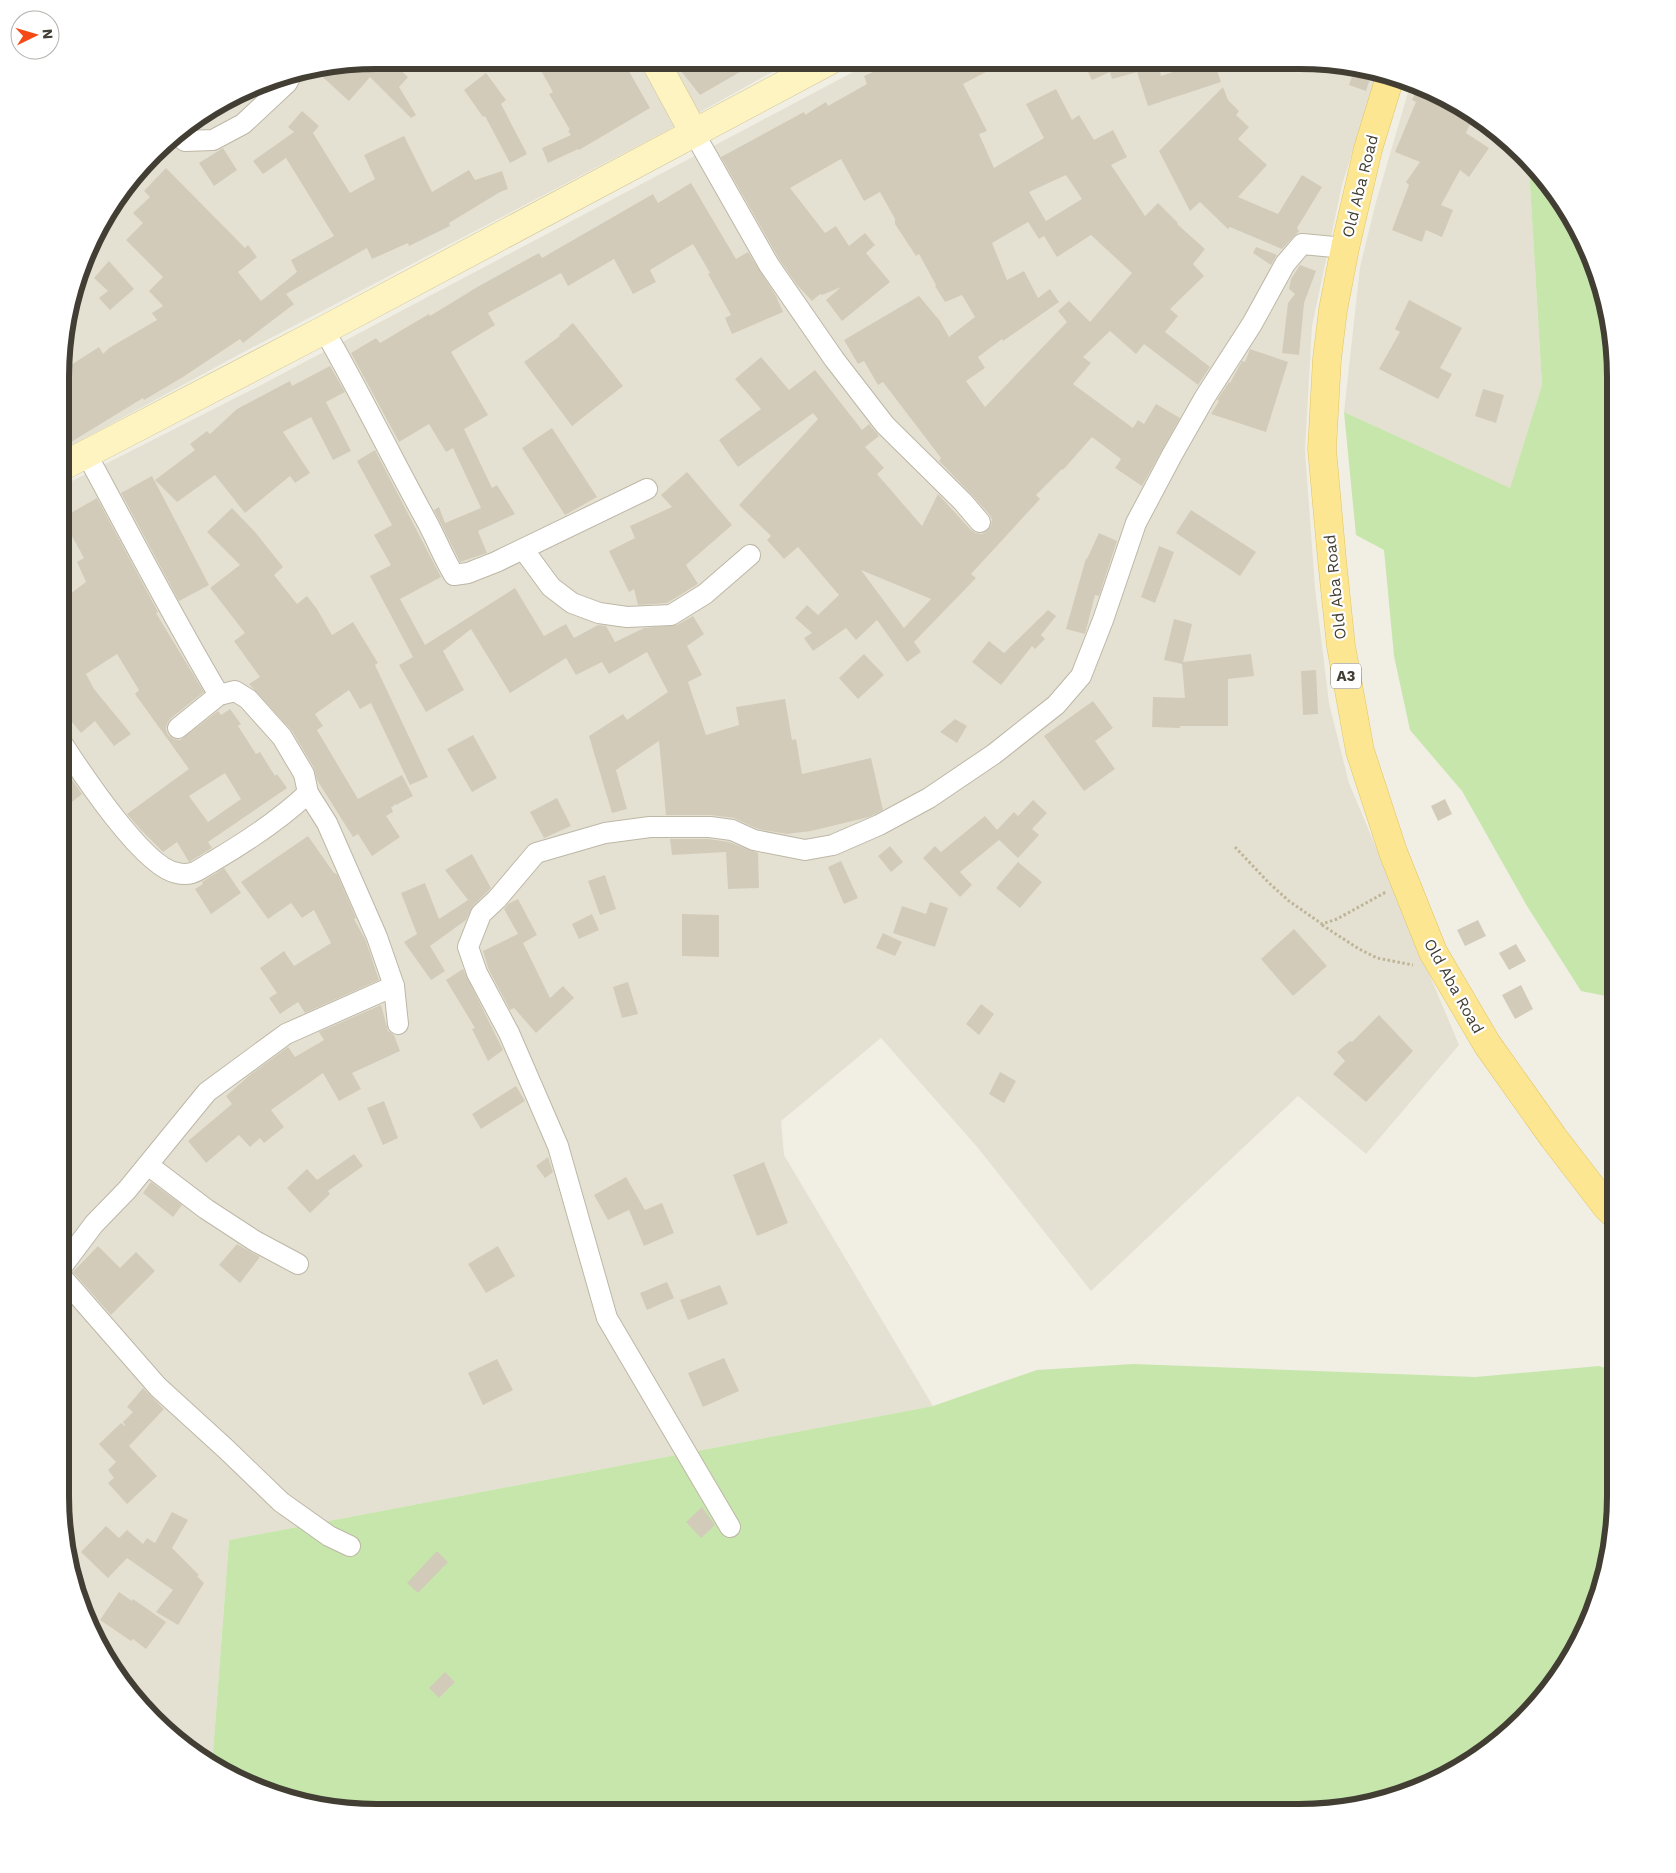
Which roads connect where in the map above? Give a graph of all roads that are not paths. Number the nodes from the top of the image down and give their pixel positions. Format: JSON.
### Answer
{"nodes":[{"id":1,"x":659,"y":69,"type":"edge"},
{"id":2,"x":814,"y":69,"type":"edge"},
{"id":3,"x":288,"y":82,"type":"edge"},
{"id":4,"x":1389,"y":82,"type":"edge"},
{"id":5,"x":694,"y":134,"type":"junction"},
{"id":6,"x":181,"y":139,"type":"edge"},
{"id":7,"x":1345,"y":248,"type":"junction"},
{"id":8,"x":324,"y":330,"type":"junction"},
{"id":9,"x":86,"y":454,"type":"junction"},
{"id":10,"x":69,"y":462,"type":"edge"},
{"id":11,"x":647,"y":489,"type":"dead end"},
{"id":12,"x":980,"y":522,"type":"dead end"},
{"id":13,"x":523,"y":549,"type":"junction"},
{"id":14,"x":750,"y":555,"type":"dead end"},
{"id":15,"x":218,"y":695,"type":"junction"},
{"id":16,"x":178,"y":728,"type":"dead end"},
{"id":17,"x":69,"y":754,"type":"edge"},
{"id":18,"x":308,"y":793,"type":"junction"},
{"id":19,"x":394,"y":986,"type":"junction"},
{"id":20,"x":398,"y":1024,"type":"dead end"},
{"id":21,"x":148,"y":1164,"type":"junction"},
{"id":22,"x":1607,"y":1207,"type":"edge"},
{"id":23,"x":69,"y":1257,"type":"edge"},
{"id":24,"x":298,"y":1264,"type":"dead end"},
{"id":25,"x":69,"y":1285,"type":"edge"},
{"id":26,"x":730,"y":1527,"type":"dead end"},
{"id":27,"x":350,"y":1546,"type":"dead end"}],
"edges":[{"from":1,"to":5,"type":"main road"},
{"from":2,"to":5,"type":"main road"},
{"from":3,"to":6,"type":"street"},
{"from":4,"to":7,"type":"main road","name":"Old Aba Road","number":"A3"},
{"from":5,"to":8,"type":"main road"},
{"from":5,"to":12,"type":"street"},
{"from":7,"to":22,"type":"main road","name":"Old Aba Road","number":"A3"},
{"from":7,"to":26,"type":"street"},
{"from":8,"to":9,"type":"main road"},
{"from":8,"to":13,"type":"street"},
{"from":9,"to":10,"type":"main road"},
{"from":9,"to":15,"type":"street"},
{"from":11,"to":13,"type":"street"},
{"from":13,"to":14,"type":"street"},
{"from":15,"to":16,"type":"street"},
{"from":15,"to":18,"type":"street"},
{"from":17,"to":18,"type":"street"},
{"from":18,"to":19,"type":"street"},
{"from":19,"to":20,"type":"street"},
{"from":19,"to":21,"type":"street"},
{"from":21,"to":23,"type":"street"},
{"from":21,"to":24,"type":"street"},
{"from":25,"to":27,"type":"street"}]}
